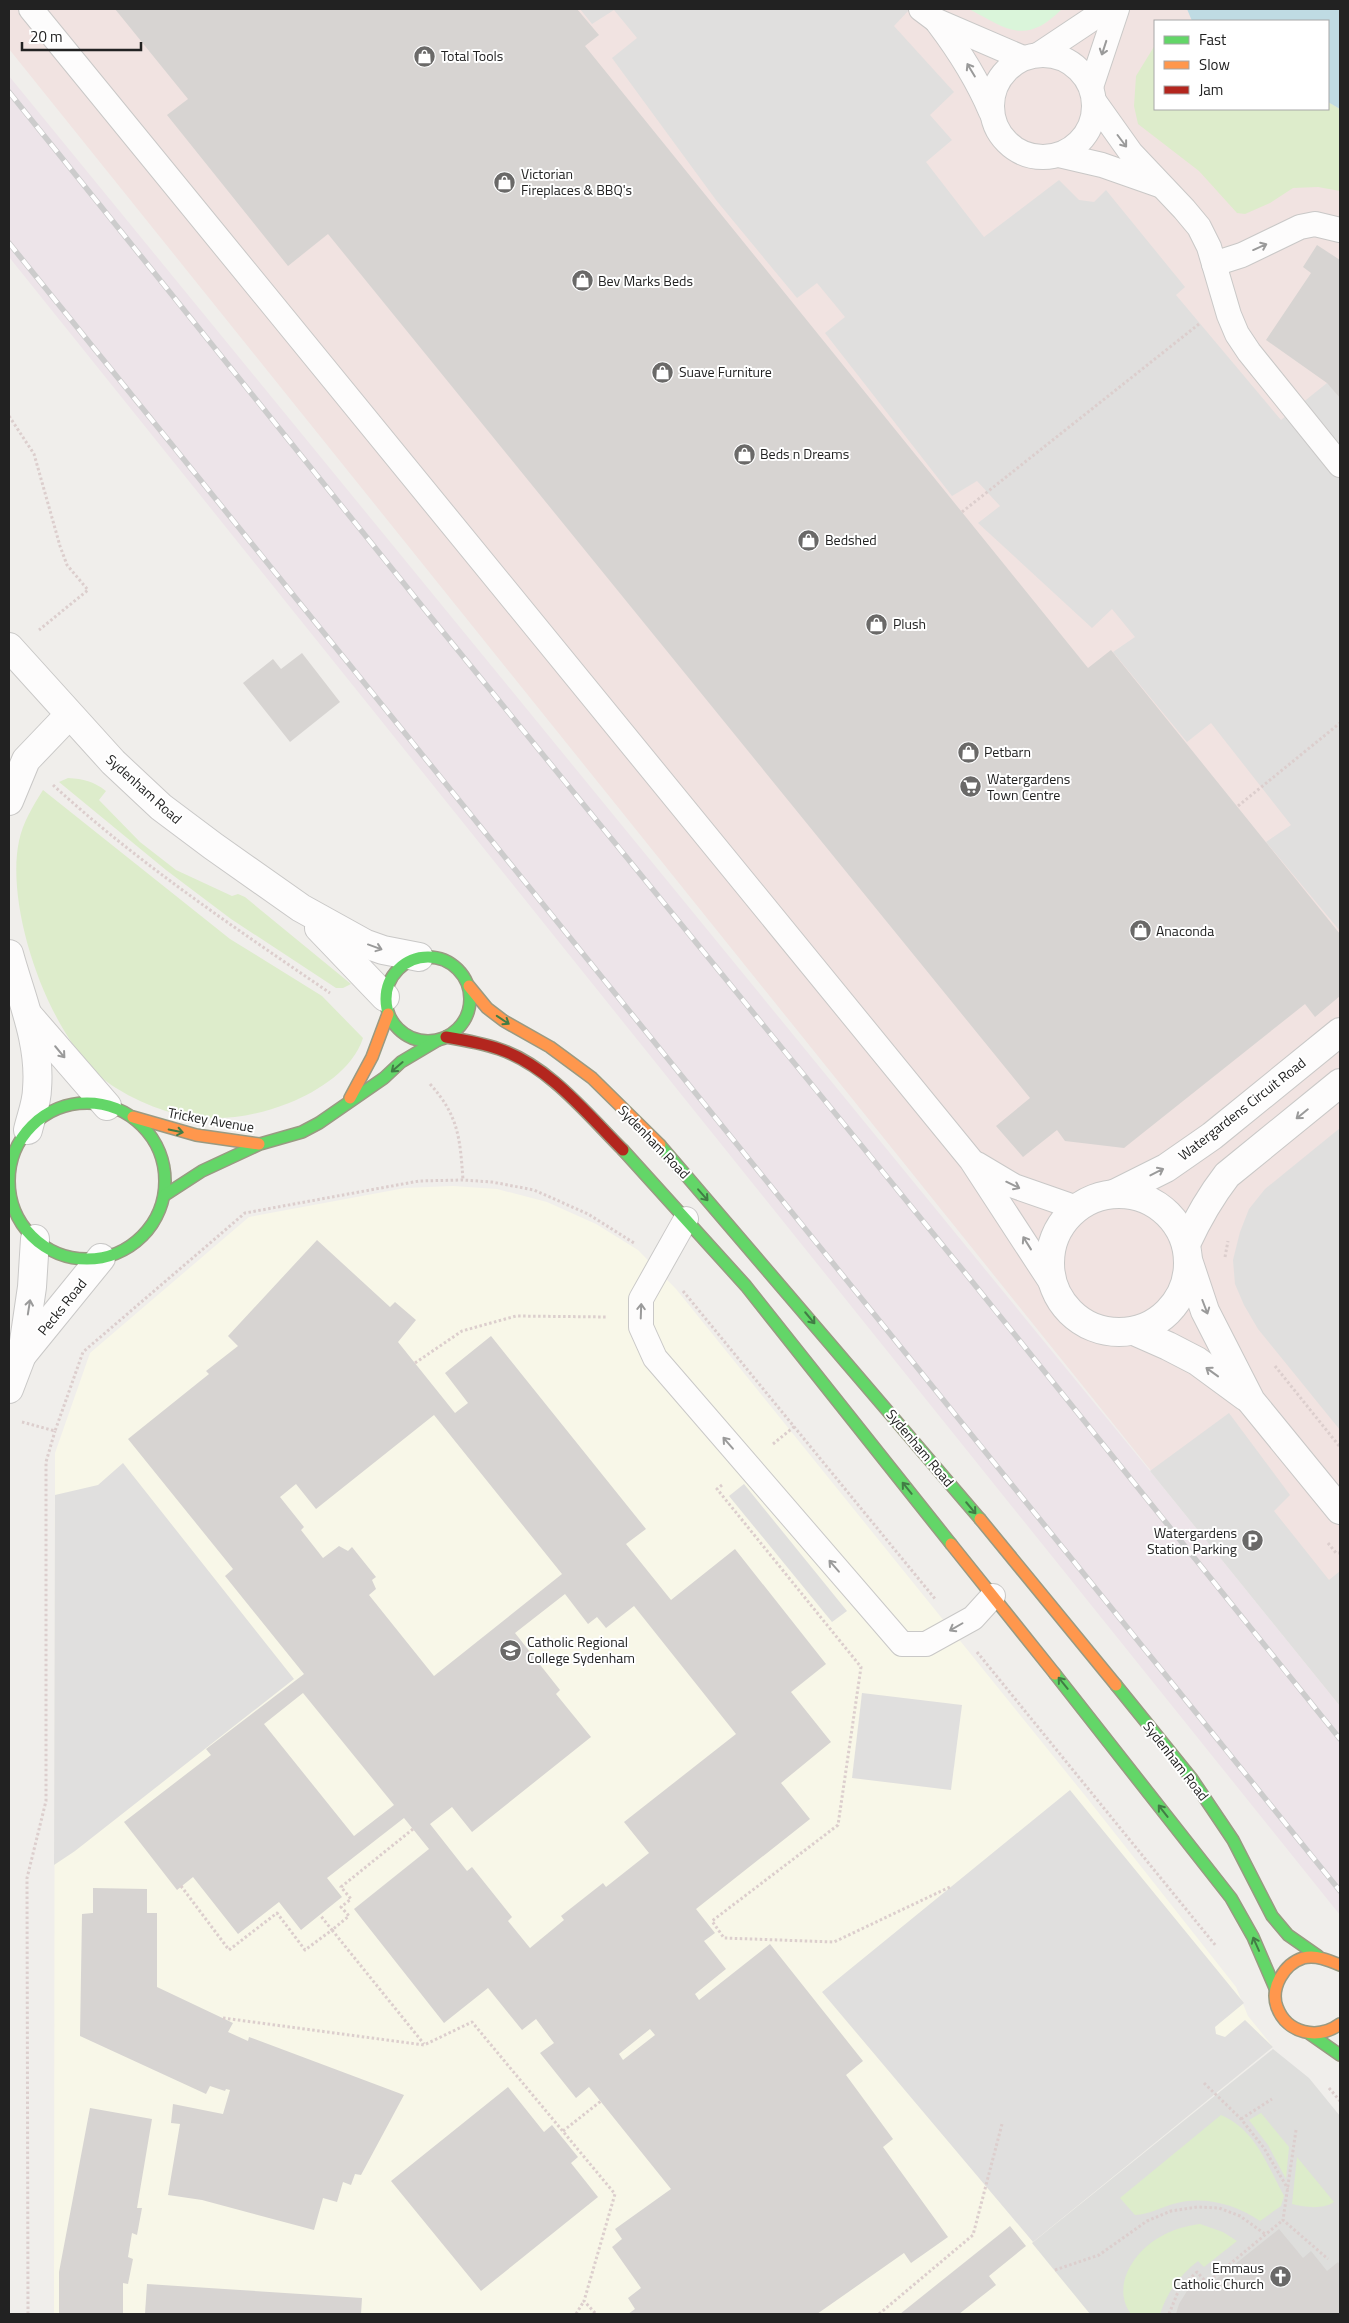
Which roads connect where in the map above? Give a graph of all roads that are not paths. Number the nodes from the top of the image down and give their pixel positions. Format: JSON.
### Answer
{"nodes":[{"id":1,"x":31,"y":9,"type":"edge"},
{"id":2,"x":1107,"y":9,"type":"edge"},
{"id":3,"x":1117,"y":9,"type":"edge"},
{"id":4,"x":929,"y":15,"type":"edge"},
{"id":5,"x":1031,"y":57,"type":"junction"},
{"id":6,"x":1092,"y":94,"type":"junction"},
{"id":7,"x":992,"y":114,"type":"junction"},
{"id":8,"x":1059,"y":155,"type":"junction"},
{"id":9,"x":1160,"y":186,"type":"junction"},
{"id":10,"x":1340,"y":230,"type":"edge"},
{"id":11,"x":1214,"y":264,"type":"junction"},
{"id":12,"x":1340,"y":465,"type":"edge"},
{"id":13,"x":11,"y":649,"type":"edge"},
{"id":14,"x":69,"y":715,"type":"junction"},
{"id":15,"x":9,"y":801,"type":"edge"},
{"id":16,"x":301,"y":908,"type":"junction"},
{"id":17,"x":9,"y":954,"type":"edge"},
{"id":18,"x":419,"y":957,"type":"junction"},
{"id":19,"x":469,"y":986,"type":"junction"},
{"id":20,"x":387,"y":1006,"type":"junction"},
{"id":21,"x":28,"y":1015,"type":"junction"},
{"id":22,"x":1340,"y":1032,"type":"edge"},
{"id":23,"x":442,"y":1039,"type":"junction"},
{"id":24,"x":1340,"y":1084,"type":"edge"},
{"id":25,"x":348,"y":1101,"type":"junction"},
{"id":26,"x":118,"y":1111,"type":"junction"},
{"id":27,"x":18,"y":1140,"type":"edge"},
{"id":28,"x":260,"y":1144,"type":"junction"},
{"id":29,"x":971,"y":1160,"type":"junction"},
{"id":30,"x":165,"y":1194,"type":"junction"},
{"id":31,"x":1114,"y":1194,"type":"junction"},
{"id":32,"x":1077,"y":1208,"type":"junction"},
{"id":33,"x":12,"y":1211,"type":"edge"},
{"id":34,"x":686,"y":1219,"type":"junction"},
{"id":35,"x":35,"y":1239,"type":"junction"},
{"id":36,"x":1187,"y":1253,"type":"junction"},
{"id":37,"x":101,"y":1258,"type":"junction"},
{"id":38,"x":1052,"y":1284,"type":"junction"},
{"id":39,"x":1134,"y":1332,"type":"junction"},
{"id":40,"x":22,"y":1355,"type":"junction"},
{"id":41,"x":9,"y":1389,"type":"edge"},
{"id":42,"x":1251,"y":1401,"type":"junction"},
{"id":43,"x":1340,"y":1510,"type":"edge"},
{"id":44,"x":1017,"y":1562,"type":"junction"},
{"id":45,"x":1007,"y":1575,"type":"dead end"},
{"id":46,"x":995,"y":1593,"type":"junction"},
{"id":47,"x":1318,"y":1956,"type":"junction"},
{"id":48,"x":1340,"y":1965,"type":"edge"},
{"id":49,"x":1275,"y":1988,"type":"junction"},
{"id":50,"x":1340,"y":2024,"type":"edge"},
{"id":51,"x":1310,"y":2034,"type":"junction"},
{"id":52,"x":1340,"y":2055,"type":"edge"}],
"edges":[{"from":1,"to":29,"type":"lane"},
{"from":2,"to":5,"type":"lane"},
{"from":3,"to":6,"type":"lane","one_way":true},
{"from":4,"to":5,"type":"lane"},
{"from":7,"to":4,"type":"lane","one_way":true},
{"from":5,"to":6,"type":"lane"},
{"from":5,"to":7,"type":"lane"},
{"from":6,"to":8,"type":"lane"},
{"from":6,"to":9,"type":"lane","one_way":true},
{"from":7,"to":8,"type":"lane"},
{"from":8,"to":9,"type":"lane"},
{"from":9,"to":11,"type":"lane"},
{"from":11,"to":10,"type":"lane","one_way":true},
{"from":11,"to":12,"type":"lane"},
{"from":13,"to":14,"type":"street","name":"Sydenham Road"},
{"from":14,"to":15,"type":"street"},
{"from":14,"to":16,"type":"street","name":"Sydenham Road"},
{"from":16,"to":18,"type":"street","name":"Sydenham Road","one_way":true},
{"from":16,"to":20,"type":"street","name":"Sydenham Road"},
{"from":17,"to":21,"type":"street"},
{"from":18,"to":19,"type":"street"},
{"from":18,"to":20,"type":"street"},
{"from":19,"to":23,"type":"street"},
{"from":19,"to":44,"type":"street","name":"Sydenham Road","one_way":true},
{"from":20,"to":23,"type":"street"},
{"from":20,"to":25,"type":"street","name":"Trickey Avenue"},
{"from":21,"to":26,"type":"street","one_way":true},
{"from":21,"to":27,"type":"street"},
{"from":31,"to":22,"type":"street","name":"Watergardens Circuit Road","one_way":true},
{"from":23,"to":25,"type":"street","name":"Trickey Avenue","one_way":true},
{"from":23,"to":34,"type":"street","name":"Sydenham Road"},
{"from":24,"to":36,"type":"street","one_way":true},
{"from":25,"to":28,"type":"street","name":"Trickey Avenue"},
{"from":26,"to":27,"type":"street"},
{"from":26,"to":28,"type":"street","name":"Trickey Avenue","one_way":true},
{"from":26,"to":30,"type":"street"},
{"from":27,"to":33,"type":"street"},
{"from":28,"to":30,"type":"street","name":"Trickey Avenue"},
{"from":29,"to":32,"type":"lane","one_way":true},
{"from":38,"to":29,"type":"lane","one_way":true},
{"from":30,"to":37,"type":"street"},
{"from":31,"to":32,"type":"street"},
{"from":31,"to":36,"type":"street"},
{"from":32,"to":38,"type":"street"},
{"from":33,"to":35,"type":"street"},
{"from":46,"to":34,"type":"street","name":"Sydenham Road","one_way":true},
{"from":46,"to":34,"type":"lane","one_way":true},
{"from":35,"to":37,"type":"street"},
{"from":40,"to":35,"type":"street","name":"Pecks Road","one_way":true},
{"from":36,"to":39,"type":"street"},
{"from":36,"to":42,"type":"street","one_way":true},
{"from":37,"to":40,"type":"street","name":"Pecks Road"},
{"from":38,"to":39,"type":"street"},
{"from":42,"to":39,"type":"street","one_way":true},
{"from":40,"to":41,"type":"street","name":"Pecks Road"},
{"from":42,"to":43,"type":"street"},
{"from":44,"to":45,"type":"street"},
{"from":44,"to":47,"type":"street","name":"Sydenham Road"},
{"from":49,"to":46,"type":"street","name":"Sydenham Road","one_way":true},
{"from":47,"to":48,"type":"street","name":"Sydenham Road"},
{"from":47,"to":49,"type":"street"},
{"from":49,"to":51,"type":"street","name":"Sydenham Road"},
{"from":50,"to":51,"type":"street"},
{"from":51,"to":52,"type":"street"}]}
